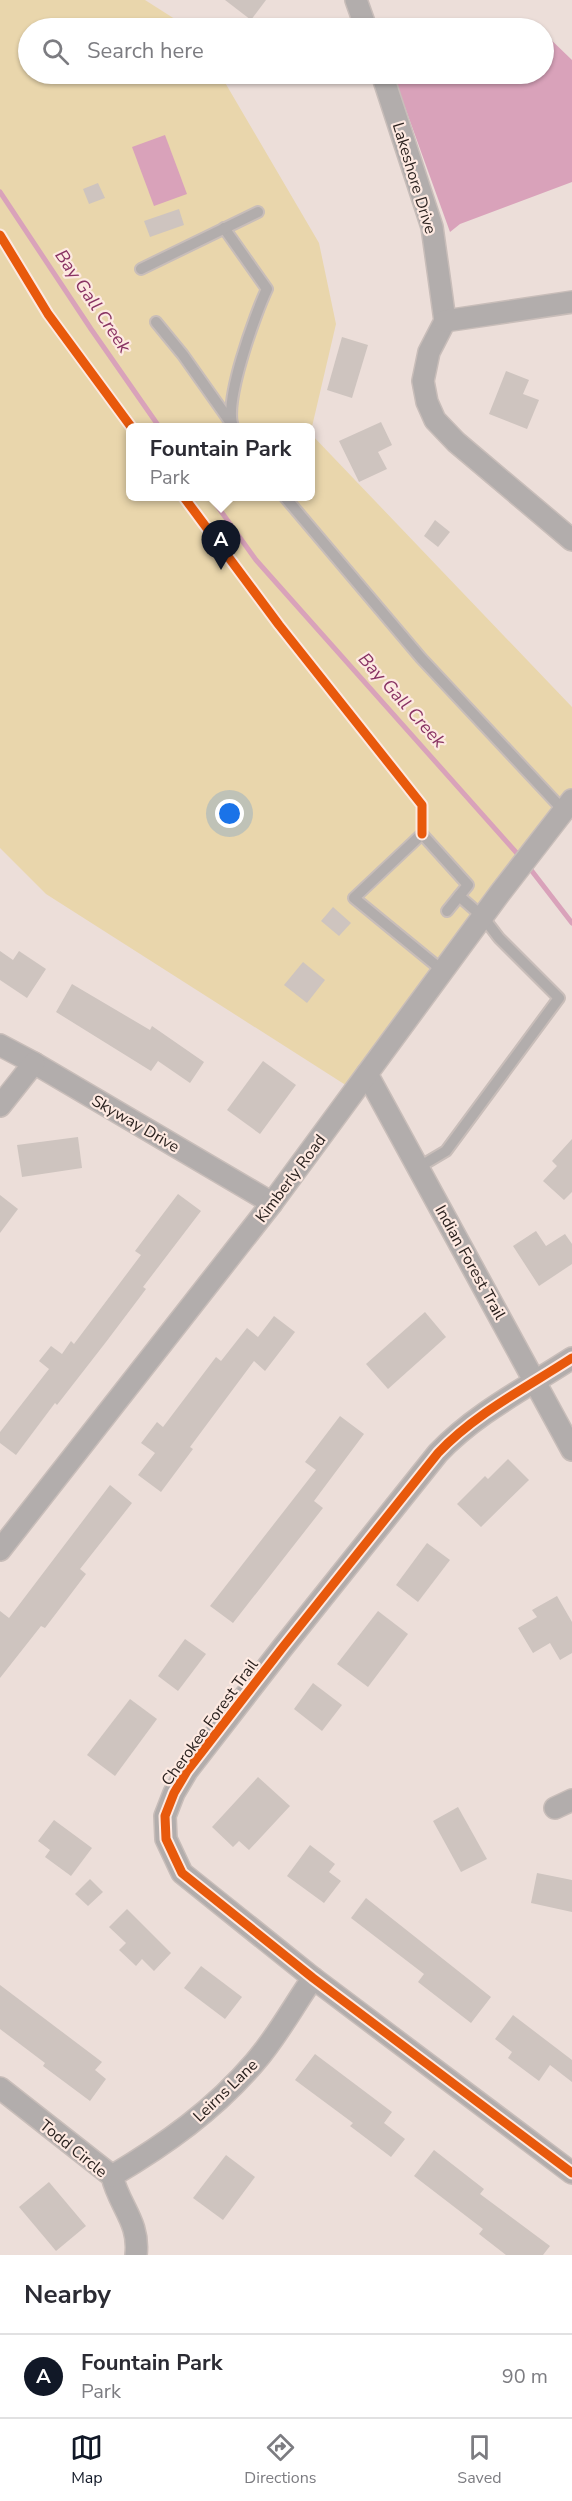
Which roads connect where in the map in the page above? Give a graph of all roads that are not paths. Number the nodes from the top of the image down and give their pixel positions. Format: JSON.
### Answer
{"nodes":[{"id":1,"x":356,"y":0,"type":"edge"},
{"id":2,"x":362,"y":18,"type":"edge"},
{"id":3,"x":385,"y":84,"type":"edge"},
{"id":4,"x":258,"y":212,"type":"dead end"},
{"id":5,"x":224,"y":228,"type":"junction"},
{"id":6,"x":141,"y":269,"type":"dead end"},
{"id":7,"x":572,"y":302,"type":"edge"},
{"id":8,"x":445,"y":321,"type":"junction"},
{"id":9,"x":156,"y":322,"type":"dead end"},
{"id":10,"x":232,"y":423,"type":"edge"},
{"id":11,"x":233,"y":423,"type":"edge"},
{"id":12,"x":288,"y":501,"type":"edge"},
{"id":13,"x":572,"y":540,"type":"edge"},
{"id":14,"x":568,"y":806,"type":"edge"},
{"id":15,"x":459,"y":896,"type":"junction"},
{"id":16,"x":447,"y":911,"type":"dead end"},
{"id":17,"x":483,"y":917,"type":"junction"},
{"id":18,"x":443,"y":971,"type":"junction"},
{"id":19,"x":0,"y":1046,"type":"edge"},
{"id":20,"x":34,"y":1063,"type":"junction"},
{"id":21,"x":367,"y":1074,"type":"junction"},
{"id":22,"x":0,"y":1106,"type":"edge"},
{"id":23,"x":419,"y":1167,"type":"junction"},
{"id":24,"x":272,"y":1203,"type":"junction"},
{"id":25,"x":572,"y":1358,"type":"edge"},
{"id":26,"x":535,"y":1380,"type":"junction"},
{"id":27,"x":572,"y":1450,"type":"edge"},
{"id":28,"x":0,"y":1550,"type":"edge"},
{"id":29,"x":313,"y":1978,"type":"junction"},
{"id":30,"x":0,"y":2088,"type":"edge"},
{"id":31,"x":572,"y":2173,"type":"edge"},
{"id":32,"x":112,"y":2176,"type":"junction"},
{"id":33,"x":136,"y":2255,"type":"edge"}],
"edges":[{"from":1,"to":2,"type":"street"},
{"from":3,"to":8,"type":"street","name":"Lakeshore Drive"},
{"from":4,"to":5,"type":"lane"},
{"from":5,"to":6,"type":"lane"},
{"from":5,"to":11,"type":"lane"},
{"from":7,"to":8,"type":"street"},
{"from":8,"to":13,"type":"street"},
{"from":9,"to":10,"type":"lane"},
{"from":12,"to":14,"type":"lane"},
{"from":14,"to":17,"type":"street","name":"Kimberly Road"},
{"from":15,"to":16,"type":"lane"},
{"from":15,"to":17,"type":"lane"},
{"from":15,"to":18,"type":"lane"},
{"from":17,"to":18,"type":"street","name":"Kimberly Road"},
{"from":17,"to":23,"type":"lane"},
{"from":18,"to":21,"type":"street","name":"Kimberly Road"},
{"from":19,"to":20,"type":"street","name":"Skyway Drive"},
{"from":20,"to":22,"type":"street"},
{"from":20,"to":24,"type":"street","name":"Skyway Drive"},
{"from":21,"to":23,"type":"street","name":"Indian Forest Trail"},
{"from":21,"to":24,"type":"street","name":"Kimberly Road"},
{"from":23,"to":26,"type":"street","name":"Indian Forest Trail"},
{"from":24,"to":28,"type":"street","name":"Kimberly Road"},
{"from":25,"to":26,"type":"street","name":"Cherokee Forest Trail"},
{"from":26,"to":27,"type":"street","name":"Indian Forest Trail"},
{"from":26,"to":29,"type":"street","name":"Cherokee Forest Trail"},
{"from":29,"to":31,"type":"street","name":"Cherokee Forest Trail"},
{"from":29,"to":32,"type":"street","name":"Leirns Lane"},
{"from":30,"to":32,"type":"street","name":"Todd Circle"},
{"from":32,"to":33,"type":"street","name":"Todd Circle"}]}
